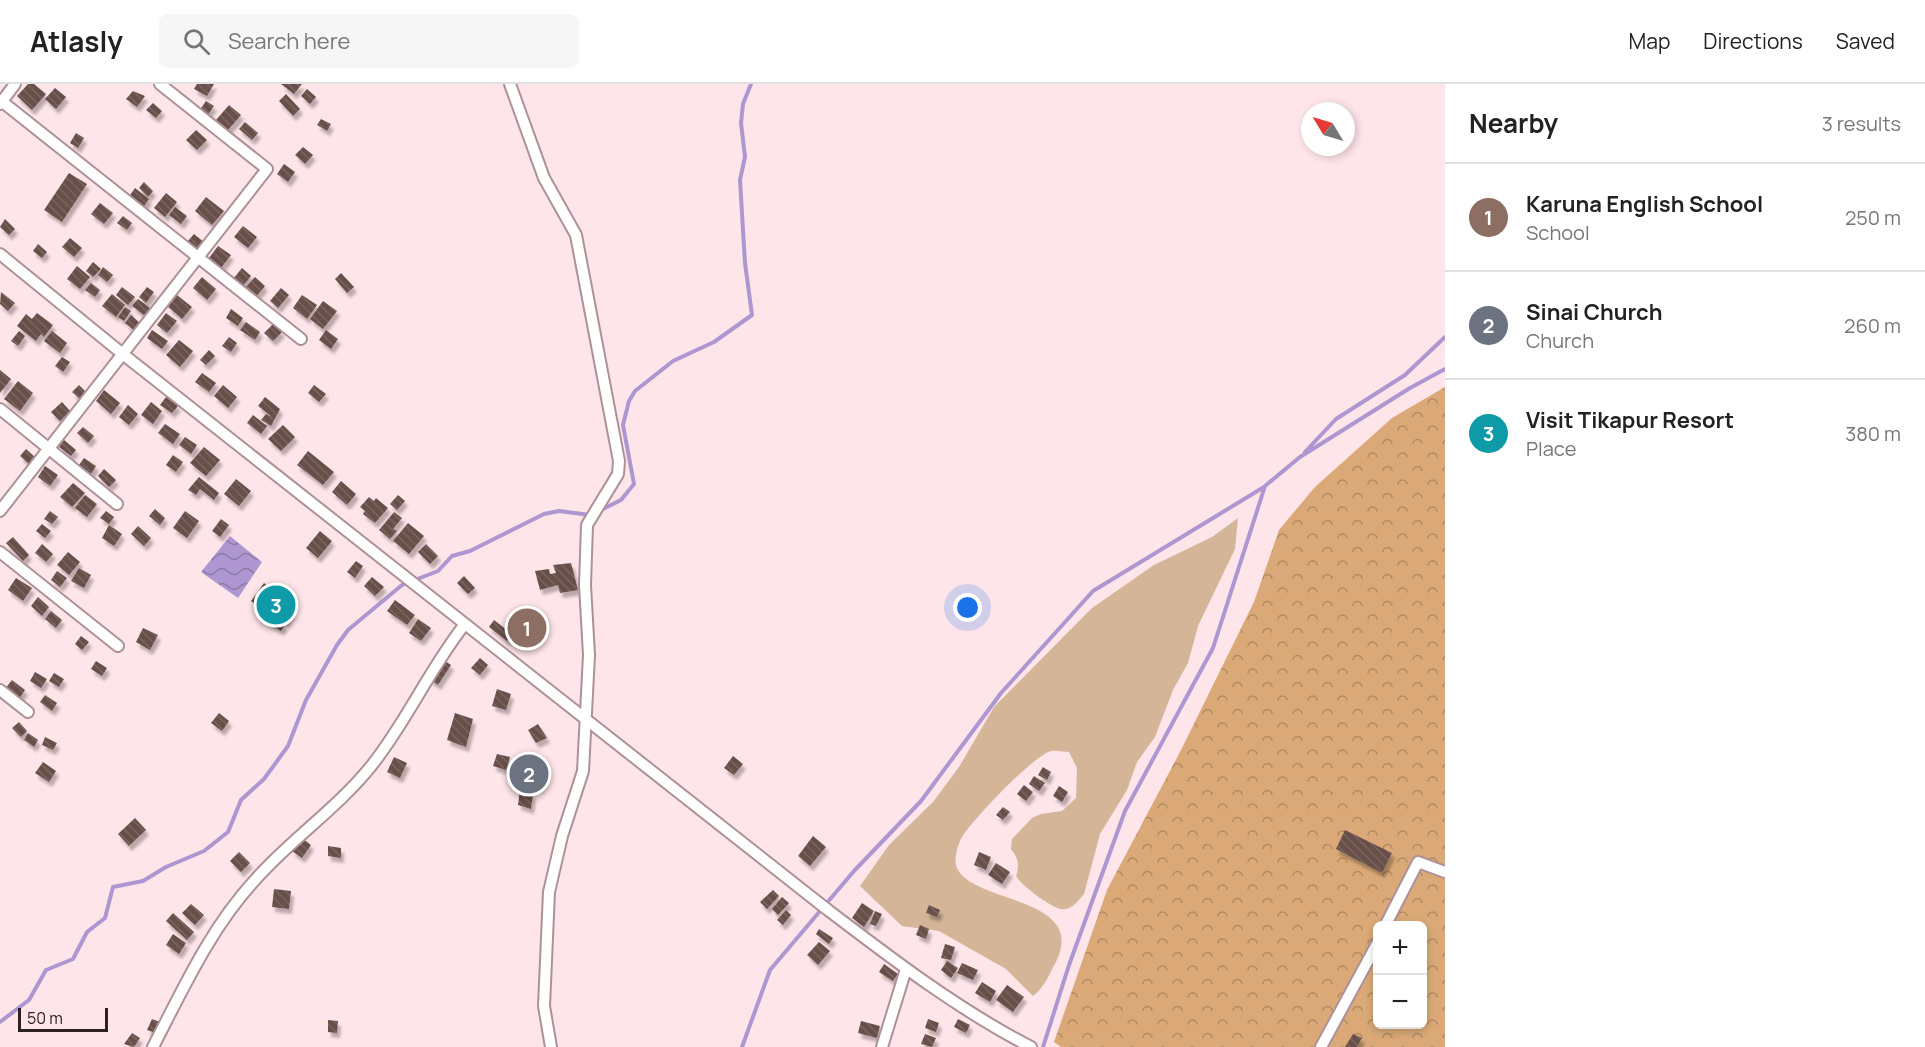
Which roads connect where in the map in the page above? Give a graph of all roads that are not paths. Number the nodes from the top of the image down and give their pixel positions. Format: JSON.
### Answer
{"nodes":[{"id":1,"x":15,"y":84,"type":"edge"},
{"id":2,"x":160,"y":84,"type":"edge"},
{"id":3,"x":510,"y":84,"type":"edge"},
{"id":4,"x":1,"y":102,"type":"edge"},
{"id":5,"x":0,"y":254,"type":"edge"},
{"id":6,"x":198,"y":259,"type":"junction"},
{"id":7,"x":301,"y":339,"type":"dead end"},
{"id":8,"x":124,"y":355,"type":"junction"},
{"id":9,"x":0,"y":409,"type":"edge"},
{"id":10,"x":50,"y":449,"type":"junction"},
{"id":11,"x":117,"y":504,"type":"dead end"},
{"id":12,"x":0,"y":511,"type":"edge"},
{"id":13,"x":0,"y":552,"type":"edge"},
{"id":14,"x":465,"y":624,"type":"junction"},
{"id":15,"x":118,"y":646,"type":"dead end"},
{"id":16,"x":0,"y":690,"type":"edge"},
{"id":17,"x":28,"y":712,"type":"dead end"},
{"id":18,"x":586,"y":720,"type":"junction"},
{"id":19,"x":1445,"y":872,"type":"edge"},
{"id":20,"x":1388,"y":921,"type":"edge"},
{"id":21,"x":1373,"y":950,"type":"edge"},
{"id":22,"x":906,"y":969,"type":"junction"},
{"id":23,"x":153,"y":1047,"type":"edge"},
{"id":24,"x":551,"y":1047,"type":"edge"},
{"id":25,"x":882,"y":1047,"type":"edge"},
{"id":26,"x":1031,"y":1047,"type":"edge"},
{"id":27,"x":1321,"y":1047,"type":"edge"}],
"edges":[{"from":1,"to":4,"type":"street"},
{"from":2,"to":6,"type":"street"},
{"from":3,"to":18,"type":"street"},
{"from":4,"to":6,"type":"street"},
{"from":5,"to":8,"type":"street"},
{"from":6,"to":7,"type":"street"},
{"from":6,"to":8,"type":"street"},
{"from":8,"to":10,"type":"street"},
{"from":8,"to":14,"type":"street"},
{"from":9,"to":10,"type":"street"},
{"from":10,"to":11,"type":"street"},
{"from":10,"to":12,"type":"street"},
{"from":13,"to":15,"type":"street"},
{"from":14,"to":18,"type":"street"},
{"from":14,"to":23,"type":"street"},
{"from":16,"to":17,"type":"street"},
{"from":18,"to":22,"type":"street"},
{"from":18,"to":24,"type":"street"},
{"from":19,"to":20,"type":"street"},
{"from":21,"to":27,"type":"street"},
{"from":22,"to":25,"type":"street"},
{"from":22,"to":26,"type":"street"}]}
